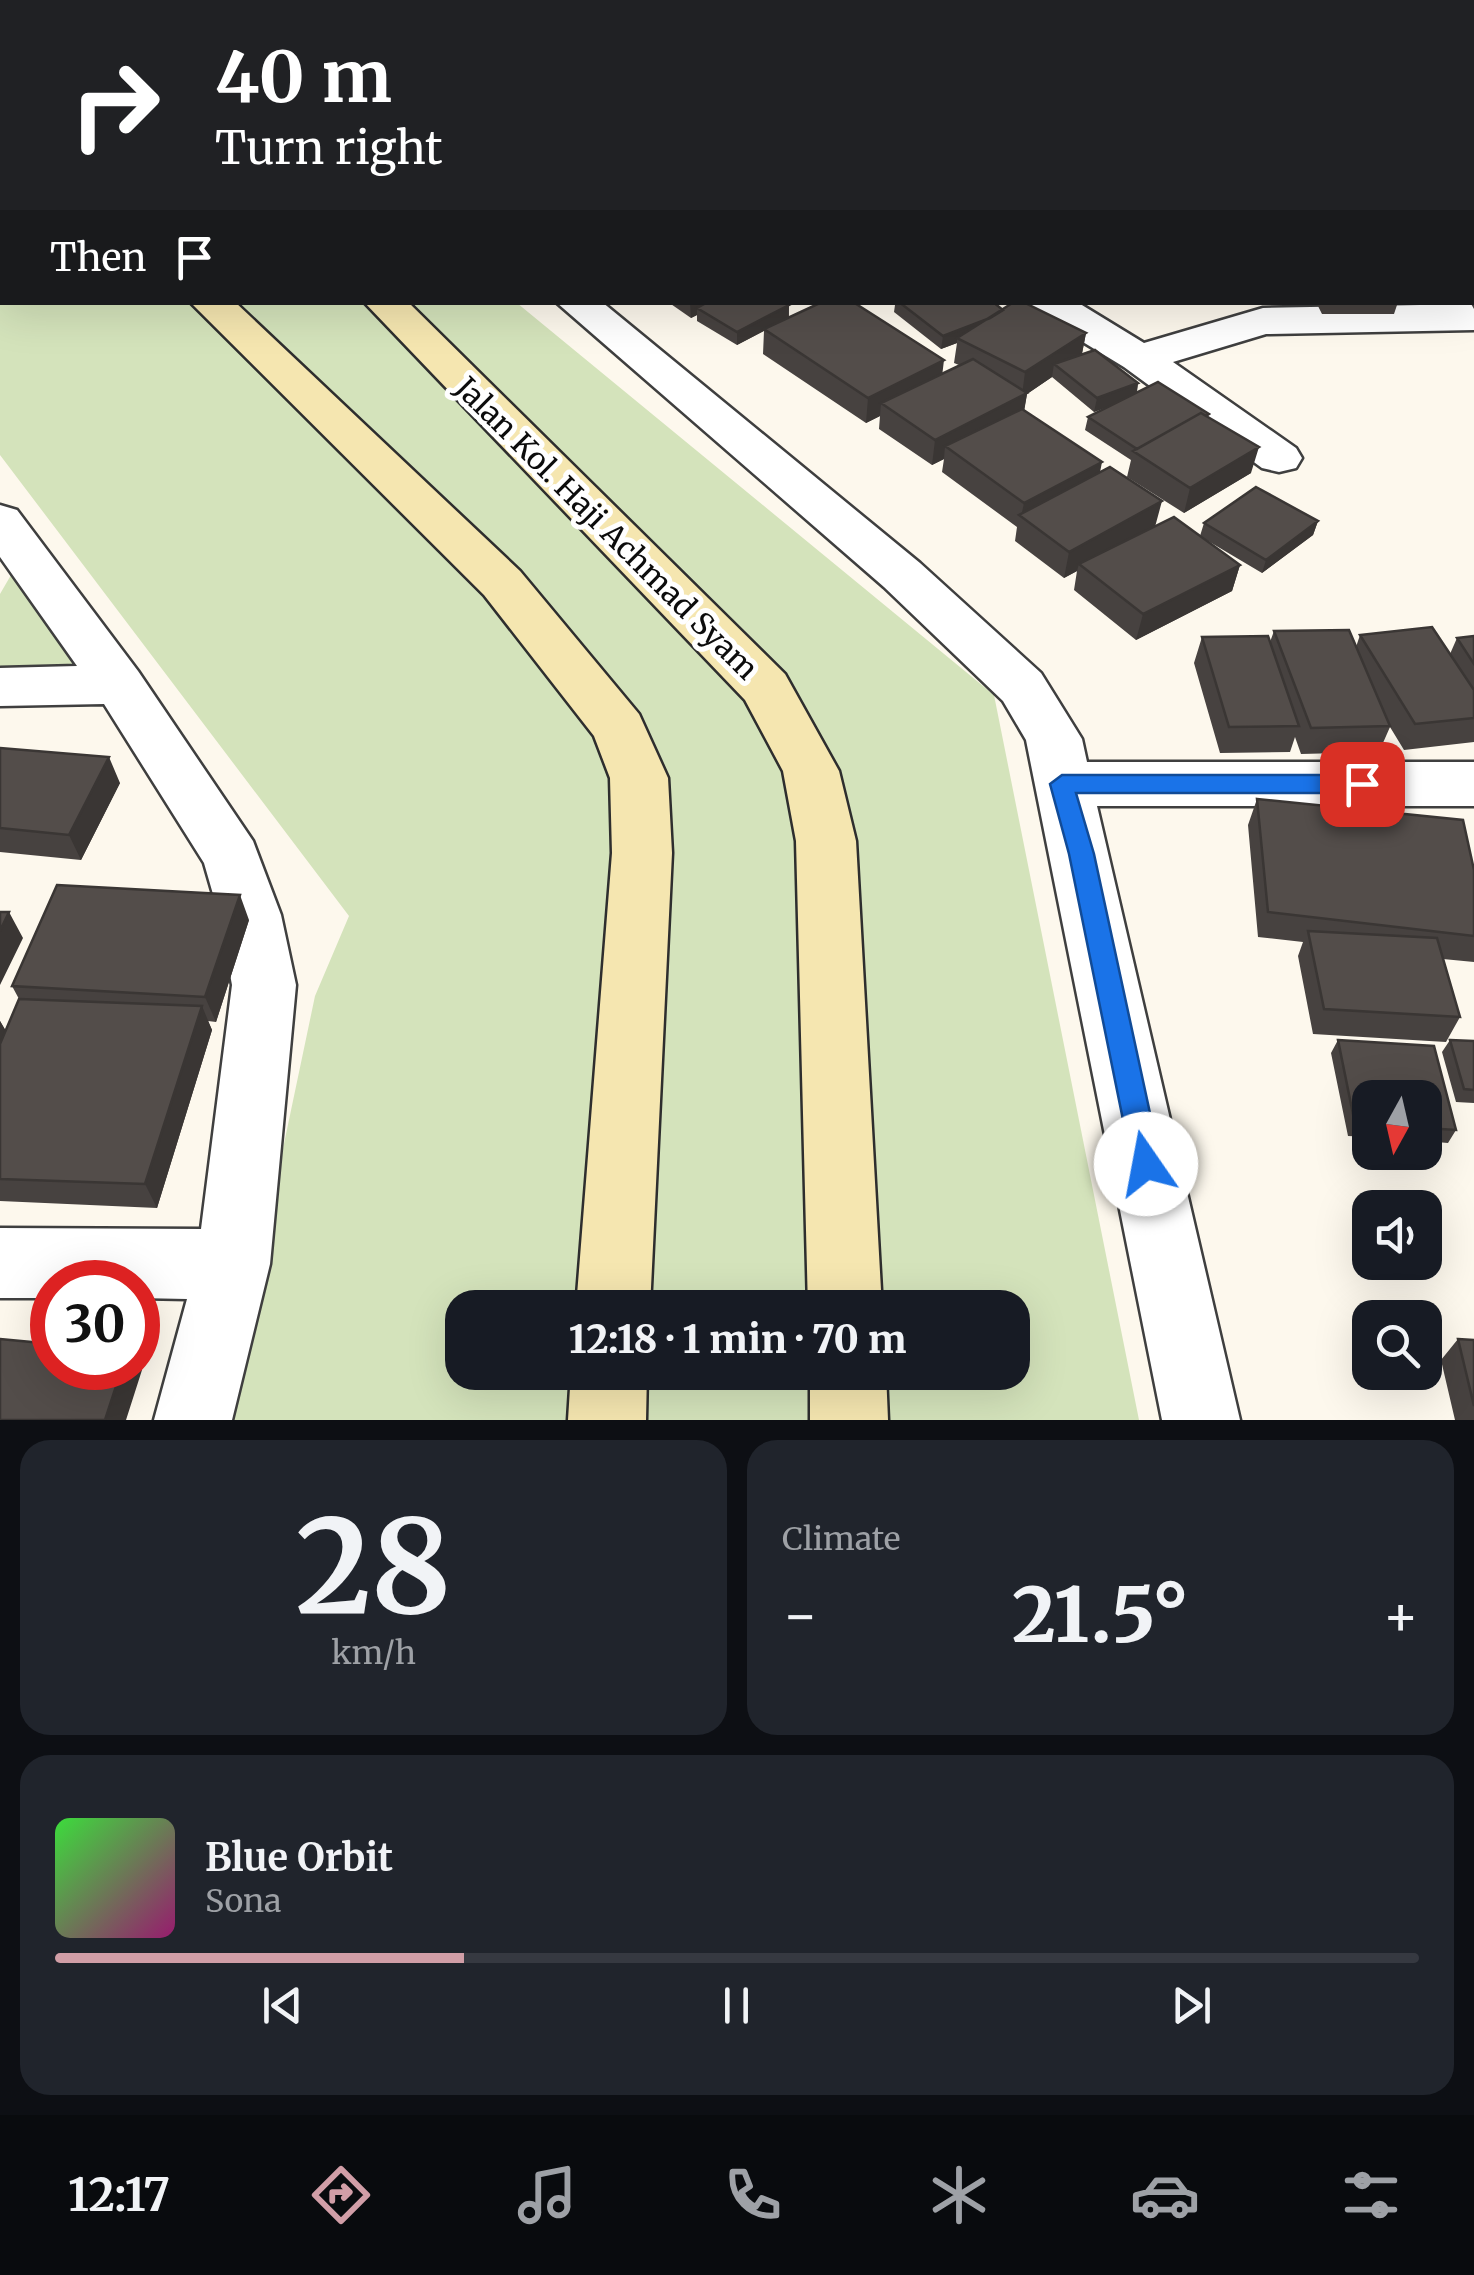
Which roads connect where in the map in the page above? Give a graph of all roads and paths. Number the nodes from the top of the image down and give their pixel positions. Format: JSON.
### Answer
{"nodes":[{"id":1,"x":213,"y":305,"type":"edge"},
{"id":2,"x":387,"y":305,"type":"edge"},
{"id":3,"x":580,"y":305,"type":"edge"},
{"id":4,"x":1052,"y":305,"type":"edge"},
{"id":5,"x":1474,"y":317,"type":"edge"},
{"id":6,"x":1138,"y":358,"type":"junction"},
{"id":7,"x":1279,"y":458,"type":"dead end"},
{"id":8,"x":0,"y":520,"type":"edge"},
{"id":9,"x":119,"y":685,"type":"junction"},
{"id":10,"x":0,"y":687,"type":"edge"},
{"id":11,"x":1062,"y":784,"type":"junction"},
{"id":12,"x":1474,"y":784,"type":"edge"},
{"id":13,"x":0,"y":1262,"type":"edge"},
{"id":14,"x":233,"y":1264,"type":"junction"},
{"id":15,"x":614,"y":1290,"type":"edge"},
{"id":16,"x":845,"y":1290,"type":"edge"},
{"id":17,"x":608,"y":1390,"type":"edge"},
{"id":18,"x":849,"y":1390,"type":"edge"},
{"id":19,"x":193,"y":1420,"type":"edge"},
{"id":20,"x":606,"y":1420,"type":"edge"},
{"id":21,"x":850,"y":1420,"type":"edge"},
{"id":22,"x":1201,"y":1420,"type":"edge"}],
"edges":[{"from":1,"to":15,"type":"main road"},
{"from":2,"to":16,"type":"main road","name":"Jalan Kol. Haji Achmad Syam"},
{"from":3,"to":11,"type":"street"},
{"from":4,"to":6,"type":"street"},
{"from":5,"to":6,"type":"street"},
{"from":6,"to":7,"type":"street"},
{"from":8,"to":9,"type":"street"},
{"from":9,"to":10,"type":"street"},
{"from":9,"to":14,"type":"street"},
{"from":11,"to":12,"type":"street"},
{"from":11,"to":22,"type":"street"},
{"from":13,"to":14,"type":"street"},
{"from":14,"to":19,"type":"street"},
{"from":17,"to":20,"type":"main road"},
{"from":18,"to":21,"type":"main road"}]}
